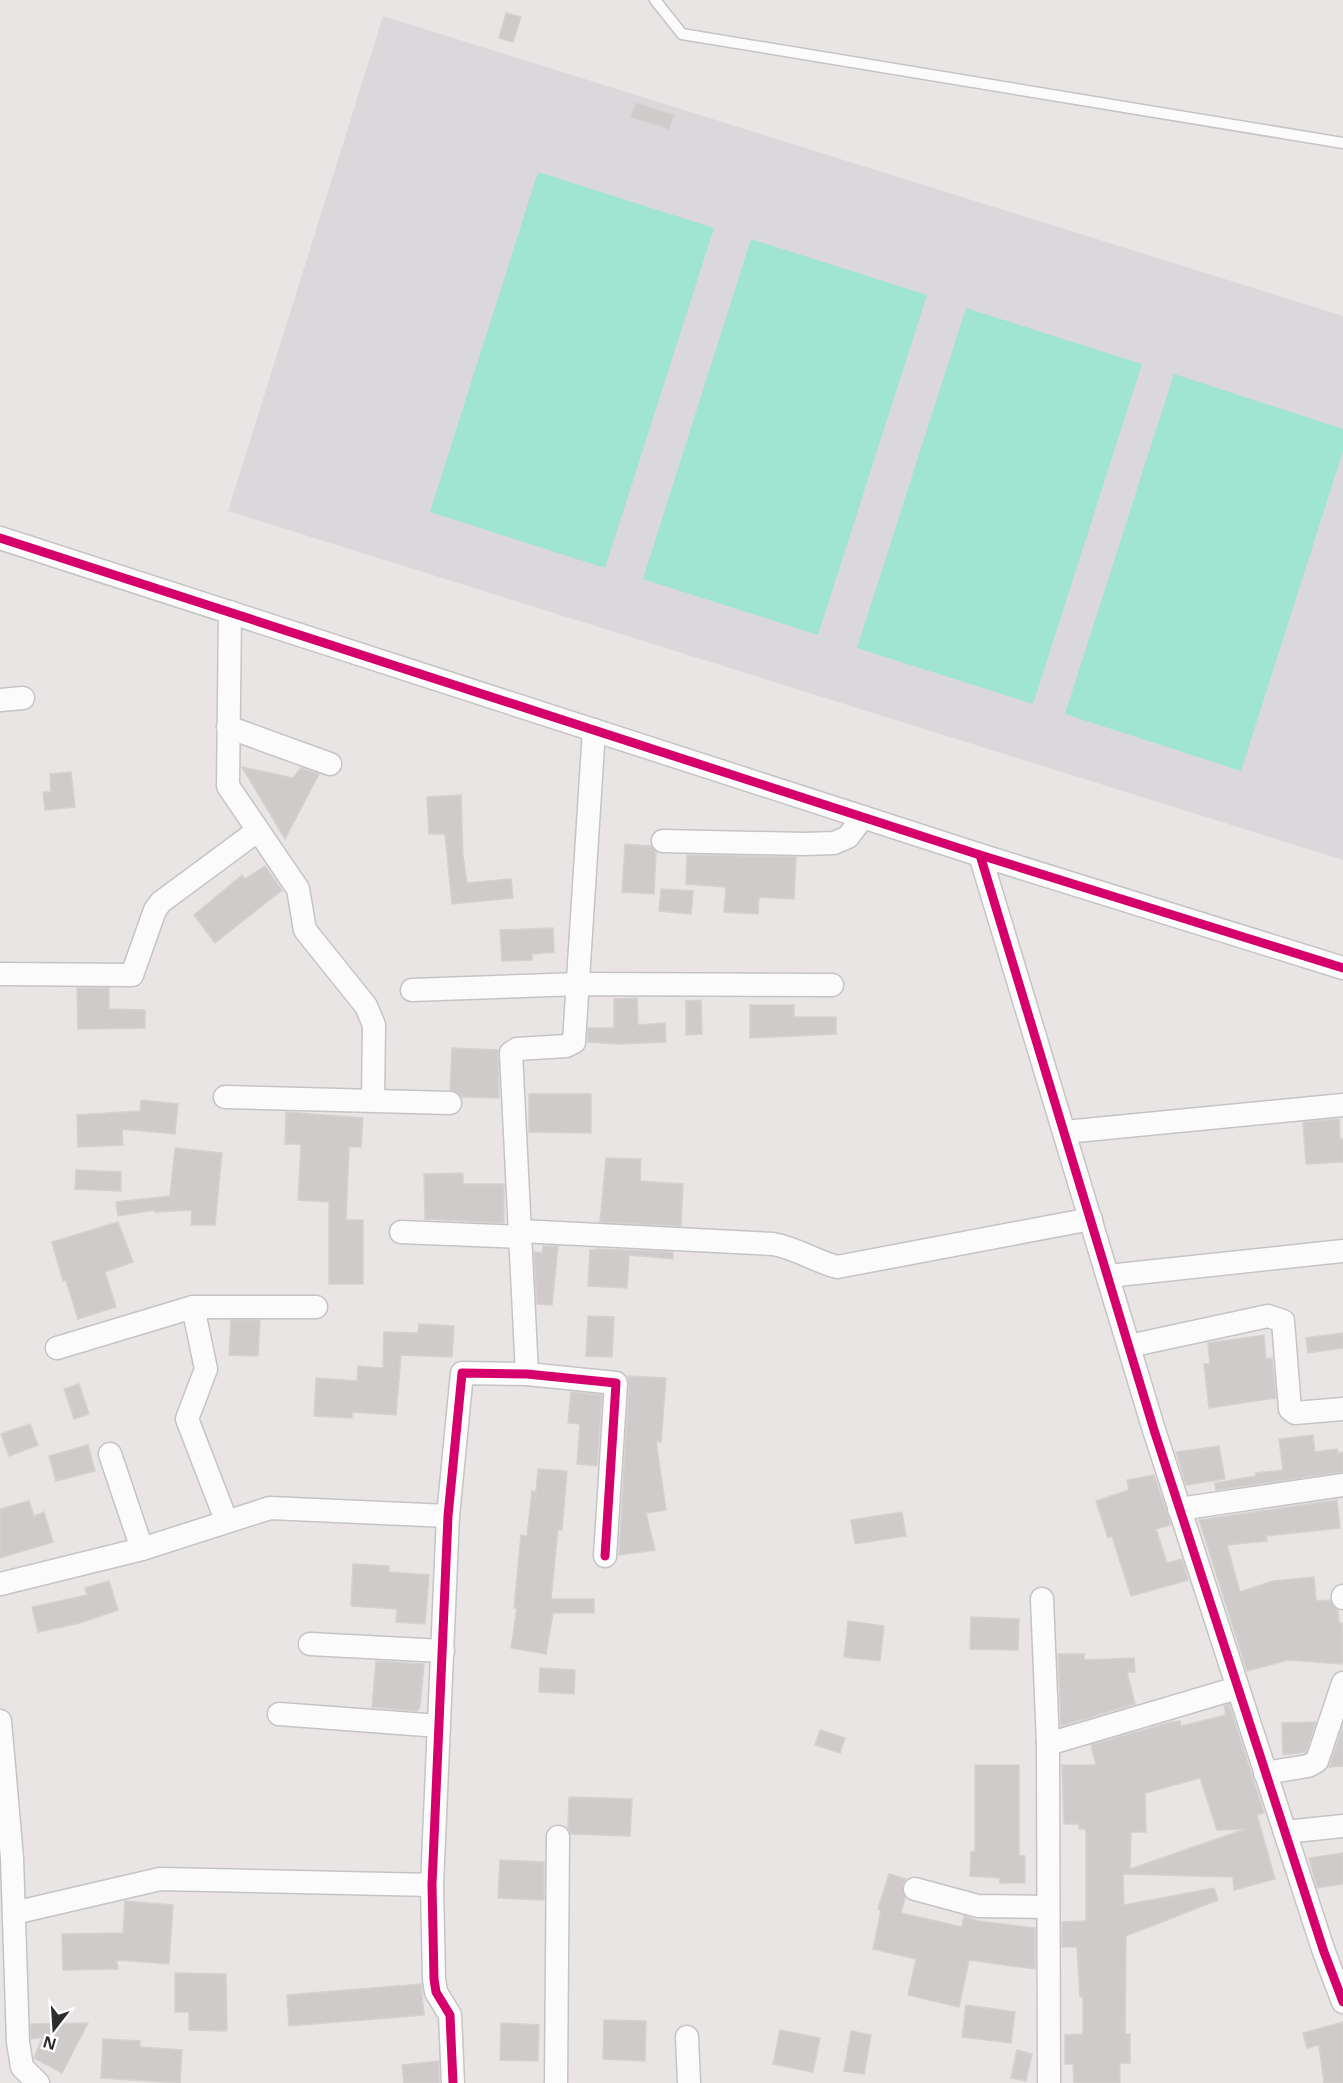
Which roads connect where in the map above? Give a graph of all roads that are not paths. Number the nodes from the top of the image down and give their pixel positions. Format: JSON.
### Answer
{"nodes":[{"id":1,"x":655,"y":0,"type":"edge"},
{"id":2,"x":1343,"y":142,"type":"edge"},
{"id":3,"x":0,"y":538,"type":"edge"},
{"id":4,"x":230,"y":612,"type":"junction"},
{"id":5,"x":23,"y":698,"type":"dead end"},
{"id":6,"x":0,"y":700,"type":"edge"},
{"id":7,"x":228,"y":727,"type":"junction"},
{"id":8,"x":594,"y":730,"type":"junction"},
{"id":9,"x":330,"y":764,"type":"dead end"},
{"id":10,"x":863,"y":817,"type":"junction"},
{"id":11,"x":256,"y":831,"type":"junction"},
{"id":12,"x":663,"y":841,"type":"dead end"},
{"id":13,"x":980,"y":855,"type":"junction"},
{"id":14,"x":1343,"y":968,"type":"edge"},
{"id":15,"x":0,"y":974,"type":"edge"},
{"id":16,"x":579,"y":984,"type":"junction"},
{"id":17,"x":832,"y":985,"type":"dead end"},
{"id":18,"x":412,"y":990,"type":"dead end"},
{"id":19,"x":225,"y":1097,"type":"dead end"},
{"id":20,"x":373,"y":1100,"type":"junction"},
{"id":21,"x":450,"y":1103,"type":"dead end"},
{"id":22,"x":1343,"y":1105,"type":"edge"},
{"id":23,"x":1065,"y":1132,"type":"junction"},
{"id":24,"x":1091,"y":1219,"type":"junction"},
{"id":25,"x":401,"y":1232,"type":"dead end"},
{"id":26,"x":520,"y":1234,"type":"junction"},
{"id":27,"x":1343,"y":1251,"type":"edge"},
{"id":28,"x":1108,"y":1276,"type":"junction"},
{"id":29,"x":193,"y":1307,"type":"junction"},
{"id":30,"x":316,"y":1307,"type":"dead end"},
{"id":31,"x":1129,"y":1346,"type":"junction"},
{"id":32,"x":57,"y":1348,"type":"dead end"},
{"id":33,"x":527,"y":1374,"type":"junction"},
{"id":34,"x":1343,"y":1409,"type":"edge"},
{"id":35,"x":110,"y":1454,"type":"dead end"},
{"id":36,"x":1343,"y":1485,"type":"edge"},
{"id":37,"x":1179,"y":1509,"type":"junction"},
{"id":38,"x":448,"y":1516,"type":"junction"},
{"id":39,"x":226,"y":1520,"type":"junction"},
{"id":40,"x":142,"y":1549,"type":"junction"},
{"id":41,"x":605,"y":1556,"type":"dead end"},
{"id":42,"x":0,"y":1584,"type":"edge"},
{"id":43,"x":1042,"y":1599,"type":"dead end"},
{"id":44,"x":310,"y":1644,"type":"dead end"},
{"id":45,"x":443,"y":1651,"type":"junction"},
{"id":46,"x":1343,"y":1683,"type":"edge"},
{"id":47,"x":1238,"y":1688,"type":"junction"},
{"id":48,"x":279,"y":1714,"type":"dead end"},
{"id":49,"x":0,"y":1721,"type":"edge"},
{"id":50,"x":439,"y":1726,"type":"junction"},
{"id":51,"x":1048,"y":1744,"type":"junction"},
{"id":52,"x":1265,"y":1773,"type":"junction"},
{"id":53,"x":1343,"y":1826,"type":"edge"},
{"id":54,"x":1285,"y":1832,"type":"junction"},
{"id":55,"x":558,"y":1837,"type":"dead end"},
{"id":56,"x":432,"y":1885,"type":"junction"},
{"id":57,"x":915,"y":1889,"type":"dead end"},
{"id":58,"x":1048,"y":1907,"type":"junction"},
{"id":59,"x":14,"y":1913,"type":"junction"},
{"id":60,"x":1333,"y":1951,"type":"edge"},
{"id":61,"x":1343,"y":2002,"type":"edge"},
{"id":62,"x":687,"y":2037,"type":"dead end"},
{"id":63,"x":38,"y":2083,"type":"edge"},
{"id":64,"x":453,"y":2083,"type":"edge"},
{"id":65,"x":555,"y":2083,"type":"edge"},
{"id":66,"x":689,"y":2083,"type":"edge"},
{"id":67,"x":1049,"y":2083,"type":"edge"}],
"edges":[{"from":1,"to":2,"type":"lane"},
{"from":3,"to":4,"type":"street"},
{"from":4,"to":7,"type":"street"},
{"from":4,"to":8,"type":"street"},
{"from":5,"to":6,"type":"street"},
{"from":7,"to":9,"type":"street"},
{"from":7,"to":11,"type":"street"},
{"from":8,"to":10,"type":"street"},
{"from":8,"to":16,"type":"street"},
{"from":10,"to":12,"type":"street"},
{"from":10,"to":13,"type":"street"},
{"from":11,"to":15,"type":"street"},
{"from":11,"to":20,"type":"street"},
{"from":13,"to":14,"type":"street"},
{"from":13,"to":23,"type":"street"},
{"from":16,"to":17,"type":"street"},
{"from":16,"to":18,"type":"street"},
{"from":16,"to":26,"type":"street"},
{"from":19,"to":20,"type":"street"},
{"from":20,"to":21,"type":"street"},
{"from":22,"to":23,"type":"street"},
{"from":23,"to":24,"type":"street"},
{"from":24,"to":26,"type":"street"},
{"from":24,"to":28,"type":"street"},
{"from":25,"to":26,"type":"street"},
{"from":26,"to":33,"type":"street"},
{"from":27,"to":28,"type":"street"},
{"from":28,"to":31,"type":"street"},
{"from":29,"to":30,"type":"street"},
{"from":29,"to":32,"type":"street"},
{"from":29,"to":39,"type":"street"},
{"from":31,"to":34,"type":"street"},
{"from":31,"to":37,"type":"street"},
{"from":33,"to":38,"type":"street"},
{"from":33,"to":41,"type":"street"},
{"from":35,"to":40,"type":"street"},
{"from":36,"to":37,"type":"street"},
{"from":37,"to":47,"type":"street"},
{"from":38,"to":39,"type":"street"},
{"from":38,"to":45,"type":"street"},
{"from":39,"to":40,"type":"street"},
{"from":40,"to":42,"type":"street"},
{"from":43,"to":51,"type":"street"},
{"from":44,"to":45,"type":"street"},
{"from":45,"to":50,"type":"street"},
{"from":46,"to":52,"type":"street"},
{"from":47,"to":51,"type":"street"},
{"from":47,"to":52,"type":"street"},
{"from":48,"to":50,"type":"street"},
{"from":49,"to":59,"type":"street"},
{"from":50,"to":56,"type":"street"},
{"from":51,"to":58,"type":"street"},
{"from":52,"to":54,"type":"street"},
{"from":53,"to":54,"type":"street"},
{"from":54,"to":60,"type":"street"},
{"from":55,"to":65,"type":"street"},
{"from":56,"to":59,"type":"street"},
{"from":56,"to":64,"type":"street"},
{"from":57,"to":58,"type":"street"},
{"from":58,"to":67,"type":"street"},
{"from":59,"to":63,"type":"street"},
{"from":60,"to":61,"type":"street"},
{"from":62,"to":66,"type":"street"}]}
